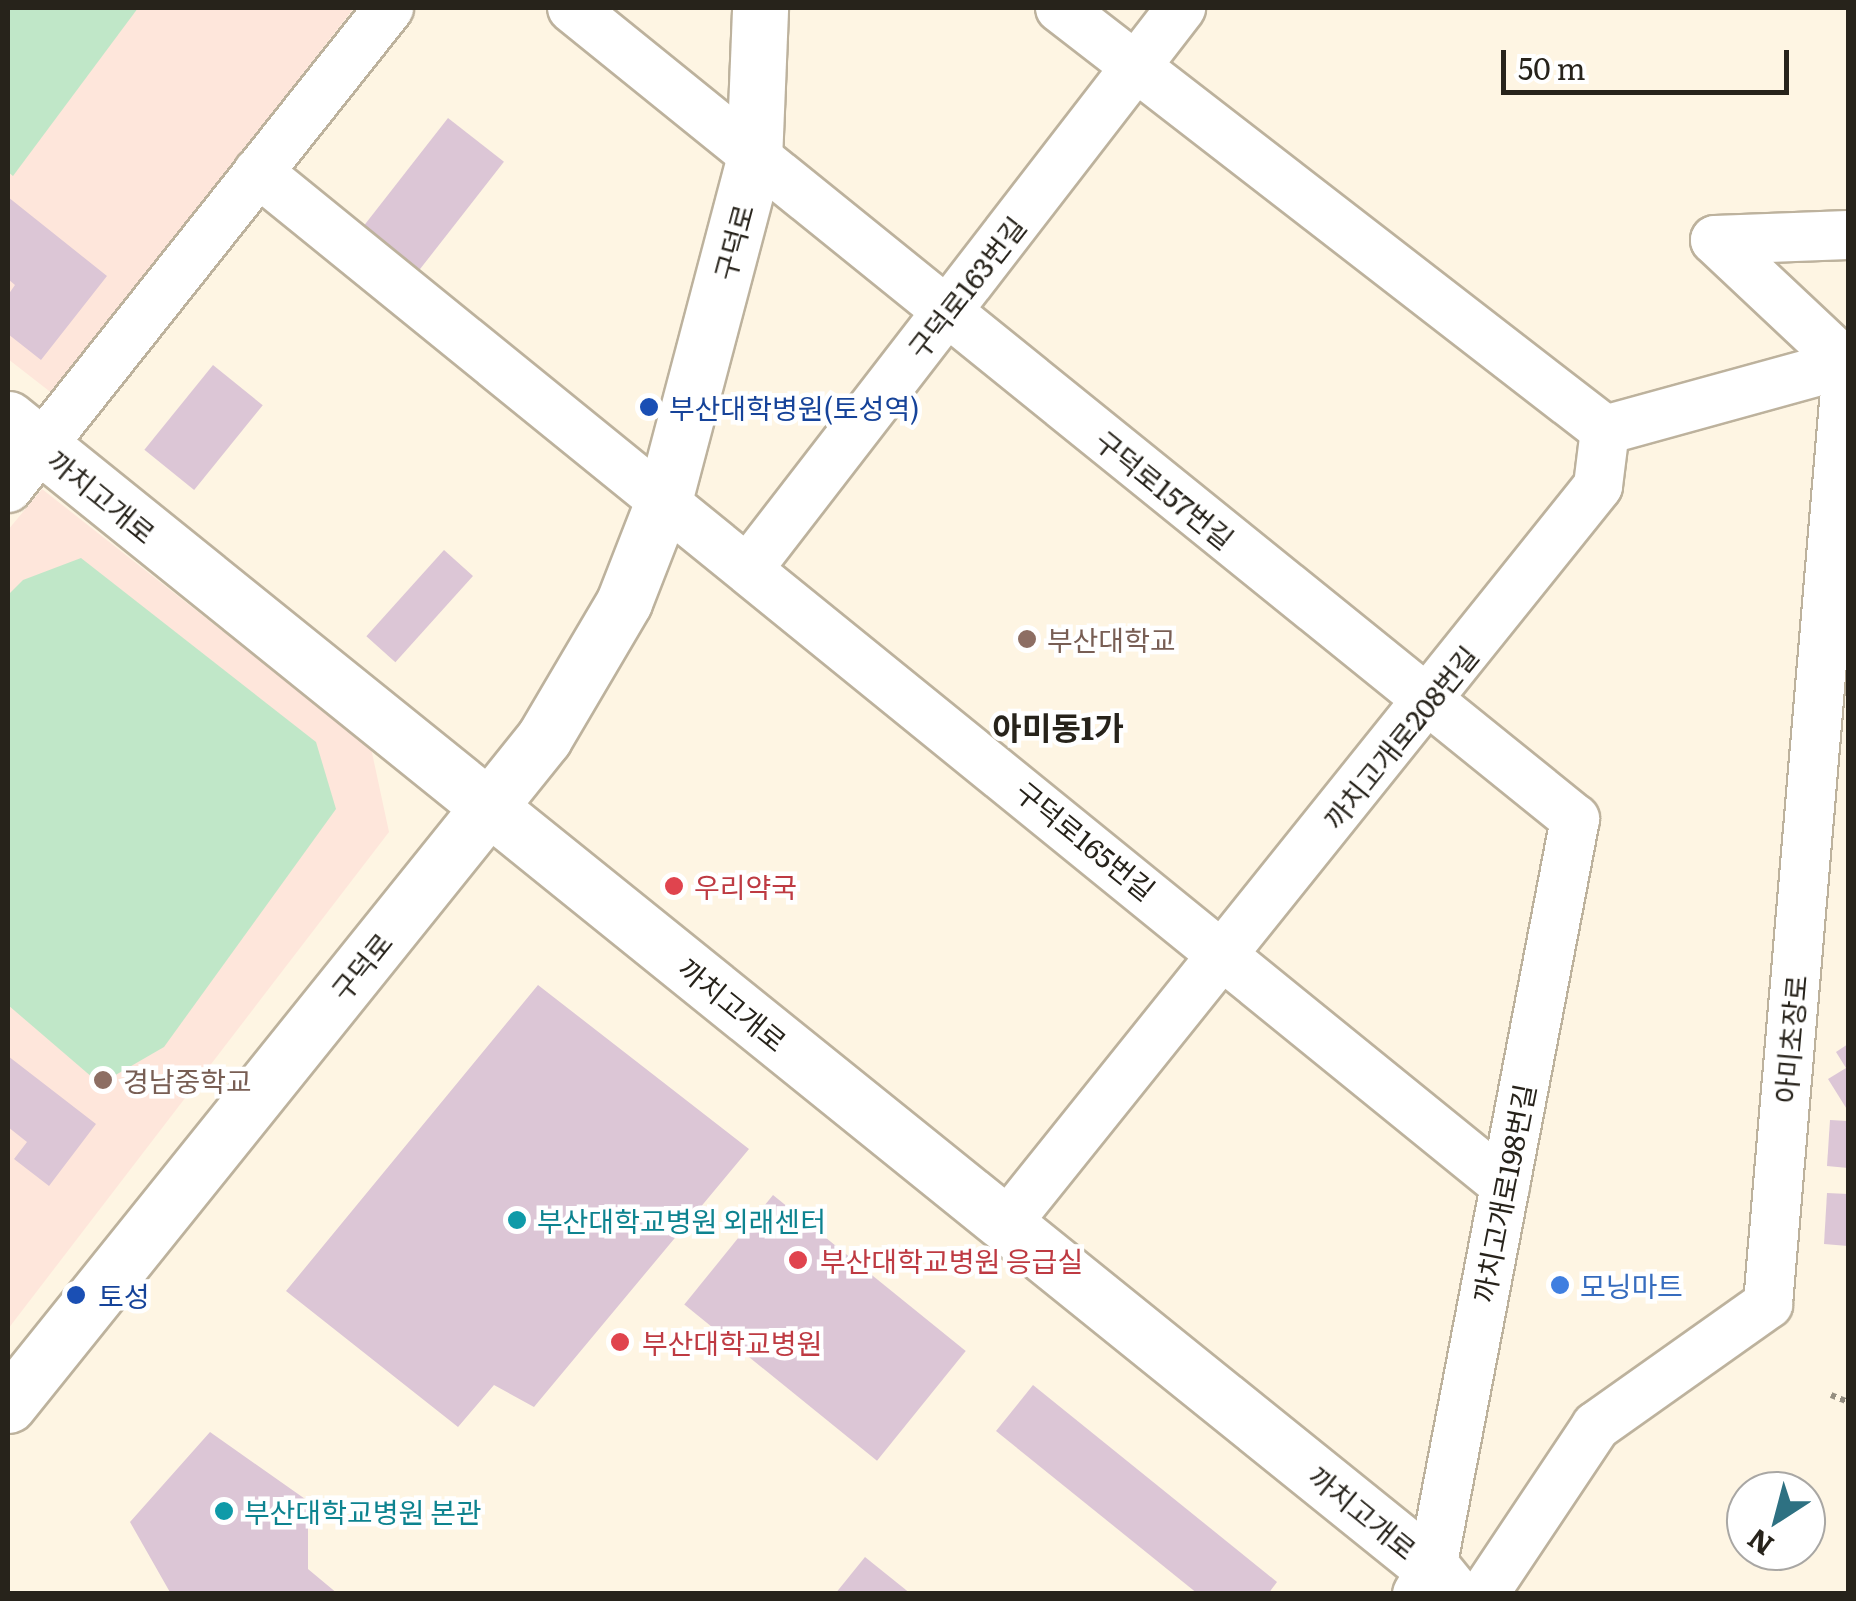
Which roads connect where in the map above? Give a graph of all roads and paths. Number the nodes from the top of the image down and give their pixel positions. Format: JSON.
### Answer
{"nodes":[{"id":1,"x":388,"y":8,"type":"edge"},
{"id":2,"x":572,"y":8,"type":"edge"},
{"id":3,"x":760,"y":8,"type":"edge"},
{"id":4,"x":1060,"y":8,"type":"edge"},
{"id":5,"x":1180,"y":8,"type":"edge"},
{"id":6,"x":1136,"y":66,"type":"junction"},
{"id":7,"x":754,"y":160,"type":"junction"},
{"id":8,"x":258,"y":172,"type":"junction"},
{"id":9,"x":1848,"y":235,"type":"edge"},
{"id":10,"x":946,"y":313,"type":"junction"},
{"id":11,"x":1848,"y":361,"type":"edge"},
{"id":12,"x":1605,"y":430,"type":"junction"},
{"id":13,"x":24,"y":433,"type":"edge"},
{"id":14,"x":8,"y":488,"type":"edge"},
{"id":15,"x":665,"y":497,"type":"junction"},
{"id":16,"x":751,"y":566,"type":"junction"},
{"id":17,"x":1429,"y":702,"type":"junction"},
{"id":18,"x":488,"y":807,"type":"junction"},
{"id":19,"x":1575,"y":819,"type":"joint"},
{"id":20,"x":1224,"y":954,"type":"junction"},
{"id":21,"x":1505,"y":1185,"type":"junction"},
{"id":22,"x":1006,"y":1224,"type":"junction"},
{"id":23,"x":1831,"y":1395,"type":"dead end"},
{"id":24,"x":1848,"y":1402,"type":"edge"},
{"id":25,"x":8,"y":1405,"type":"edge"},
{"id":26,"x":1434,"y":1585,"type":"edge"},
{"id":27,"x":1484,"y":1594,"type":"edge"}],
"edges":[{"from":1,"to":8,"type":"street"},
{"from":2,"to":7,"type":"street"},
{"from":3,"to":7,"type":"main road","name":"구덕로"},
{"from":4,"to":6,"type":"street"},
{"from":5,"to":6,"type":"street","name":"구덕로163번길"},
{"from":6,"to":10,"type":"street","name":"구덕로163번길"},
{"from":6,"to":12,"type":"street"},
{"from":7,"to":10,"type":"street","name":"구덕로157번길"},
{"from":7,"to":15,"type":"main road","name":"구덕로"},
{"from":8,"to":13,"type":"street"},
{"from":8,"to":15,"type":"street"},
{"from":9,"to":11,"type":"street"},
{"from":10,"to":16,"type":"street","name":"구덕로163번길"},
{"from":10,"to":17,"type":"street","name":"구덕로157번길"},
{"from":11,"to":12,"type":"street"},
{"from":11,"to":27,"type":"street","name":"아미초장로"},
{"from":12,"to":17,"type":"street","name":"까치고개로208번길"},
{"from":13,"to":14,"type":"street"},
{"from":13,"to":18,"type":"main road","name":"까치고개로"},
{"from":15,"to":16,"type":"street","name":"구덕로165번길"},
{"from":15,"to":18,"type":"main road","name":"구덕로"},
{"from":16,"to":20,"type":"street","name":"구덕로165번길"},
{"from":17,"to":19,"type":"street","name":"구덕로157번길"},
{"from":17,"to":20,"type":"street","name":"까치고개로208번길"},
{"from":18,"to":22,"type":"main road","name":"까치고개로"},
{"from":18,"to":25,"type":"main road","name":"구덕로"},
{"from":19,"to":21,"type":"street","name":"까치고개로198번길"},
{"from":20,"to":21,"type":"street","name":"구덕로165번길"},
{"from":20,"to":22,"type":"street","name":"까치고개로208번길"},
{"from":21,"to":26,"type":"street","name":"까치고개로198번길"},
{"from":22,"to":26,"type":"main road","name":"까치고개로"},
{"from":23,"to":24,"type":"path"}]}
